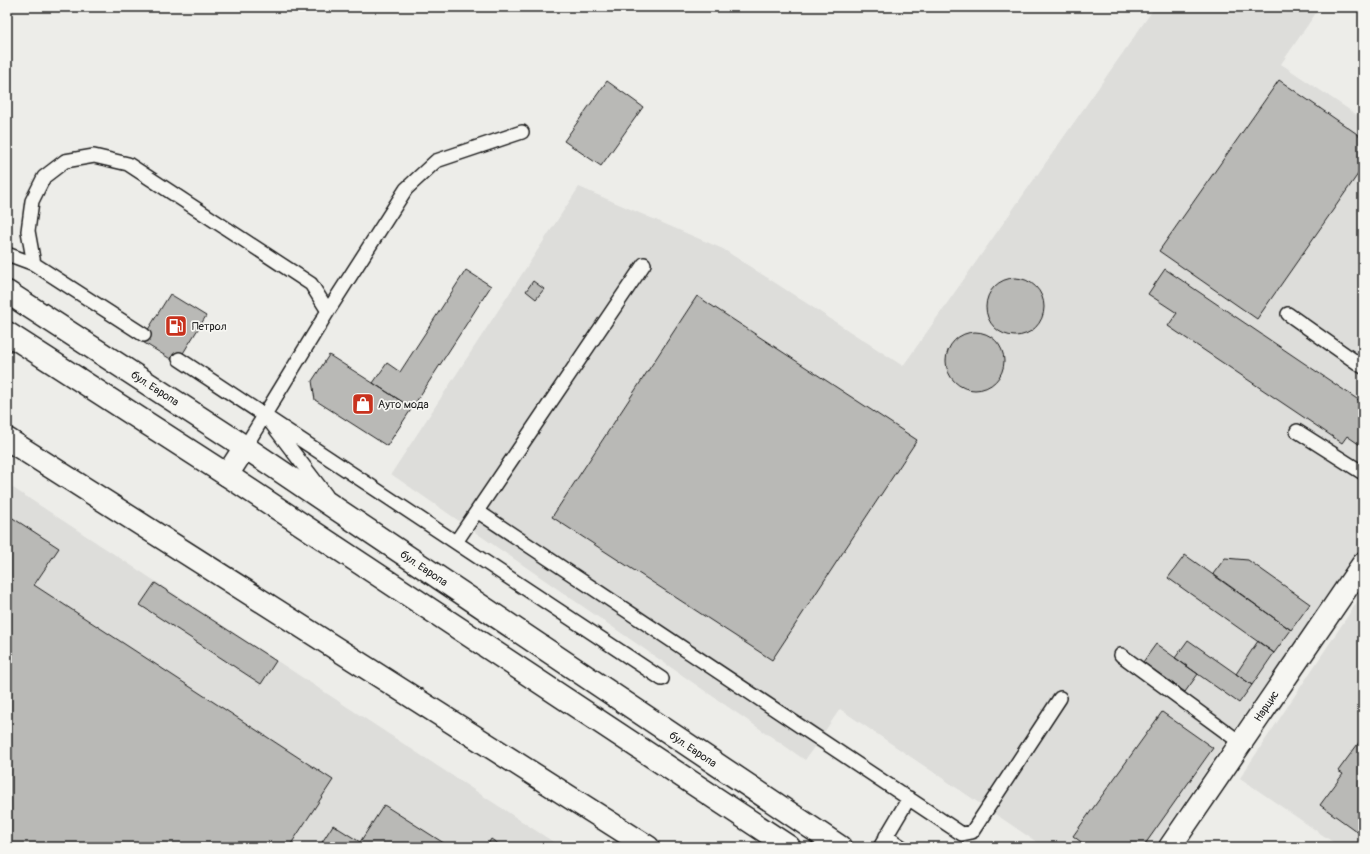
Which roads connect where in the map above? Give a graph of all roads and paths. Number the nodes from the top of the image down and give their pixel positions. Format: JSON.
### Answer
{"nodes":[{"id":1,"x":522,"y":132,"type":"dead end"},
{"id":2,"x":7,"y":254,"type":"edge"},
{"id":3,"x":34,"y":264,"type":"junction"},
{"id":4,"x":644,"y":264,"type":"dead end"},
{"id":5,"x":7,"y":292,"type":"edge"},
{"id":6,"x":328,"y":311,"type":"junction"},
{"id":7,"x":1288,"y":314,"type":"dead end"},
{"id":8,"x":7,"y":333,"type":"edge"},
{"id":9,"x":144,"y":336,"type":"dead end"},
{"id":10,"x":179,"y":359,"type":"dead end"},
{"id":11,"x":1363,"y":367,"type":"edge"},
{"id":12,"x":265,"y":415,"type":"junction"},
{"id":13,"x":1297,"y":431,"type":"dead end"},
{"id":14,"x":7,"y":439,"type":"edge"},
{"id":15,"x":245,"y":447,"type":"junction"},
{"id":16,"x":1363,"y":473,"type":"edge"},
{"id":17,"x":227,"y":475,"type":"junction"},
{"id":18,"x":338,"y":510,"type":"junction"},
{"id":19,"x":477,"y":511,"type":"junction"},
{"id":20,"x":456,"y":542,"type":"junction"},
{"id":21,"x":1363,"y":564,"type":"edge"},
{"id":22,"x":1121,"y":655,"type":"dead end"},
{"id":23,"x":662,"y":679,"type":"dead end"},
{"id":24,"x":1060,"y":698,"type":"dead end"},
{"id":25,"x":1241,"y":743,"type":"junction"},
{"id":26,"x":909,"y":798,"type":"junction"},
{"id":27,"x":883,"y":842,"type":"edge"},
{"id":28,"x":648,"y":847,"type":"edge"},
{"id":29,"x":789,"y":847,"type":"edge"},
{"id":30,"x":840,"y":847,"type":"edge"},
{"id":31,"x":902,"y":847,"type":"edge"},
{"id":32,"x":1170,"y":847,"type":"edge"}],
"edges":[{"from":1,"to":6,"type":"lane"},
{"from":2,"to":3,"type":"lane"},
{"from":3,"to":6,"type":"lane"},
{"from":3,"to":9,"type":"lane"},
{"from":4,"to":19,"type":"lane"},
{"from":5,"to":15,"type":"main road","name":"бул. Европа"},
{"from":6,"to":12,"type":"lane"},
{"from":7,"to":11,"type":"lane"},
{"from":8,"to":17,"type":"main road"},
{"from":10,"to":12,"type":"lane"},
{"from":12,"to":15,"type":"lane"},
{"from":12,"to":18,"type":"lane"},
{"from":12,"to":20,"type":"lane"},
{"from":13,"to":16,"type":"lane"},
{"from":14,"to":28,"type":"main road"},
{"from":15,"to":17,"type":"main road"},
{"from":15,"to":18,"type":"main road","name":"бул. Европа"},
{"from":17,"to":29,"type":"main road"},
{"from":18,"to":30,"type":"main road","name":"бул. Европа"},
{"from":19,"to":20,"type":"lane"},
{"from":19,"to":26,"type":"lane"},
{"from":20,"to":23,"type":"lane"},
{"from":21,"to":25,"type":"main road","name":"Нарцис"},
{"from":22,"to":25,"type":"lane"},
{"from":24,"to":26,"type":"lane"},
{"from":25,"to":32,"type":"main road","name":"Нарцис"},
{"from":26,"to":27,"type":"lane"},
{"from":27,"to":31,"type":"lane"}]}
